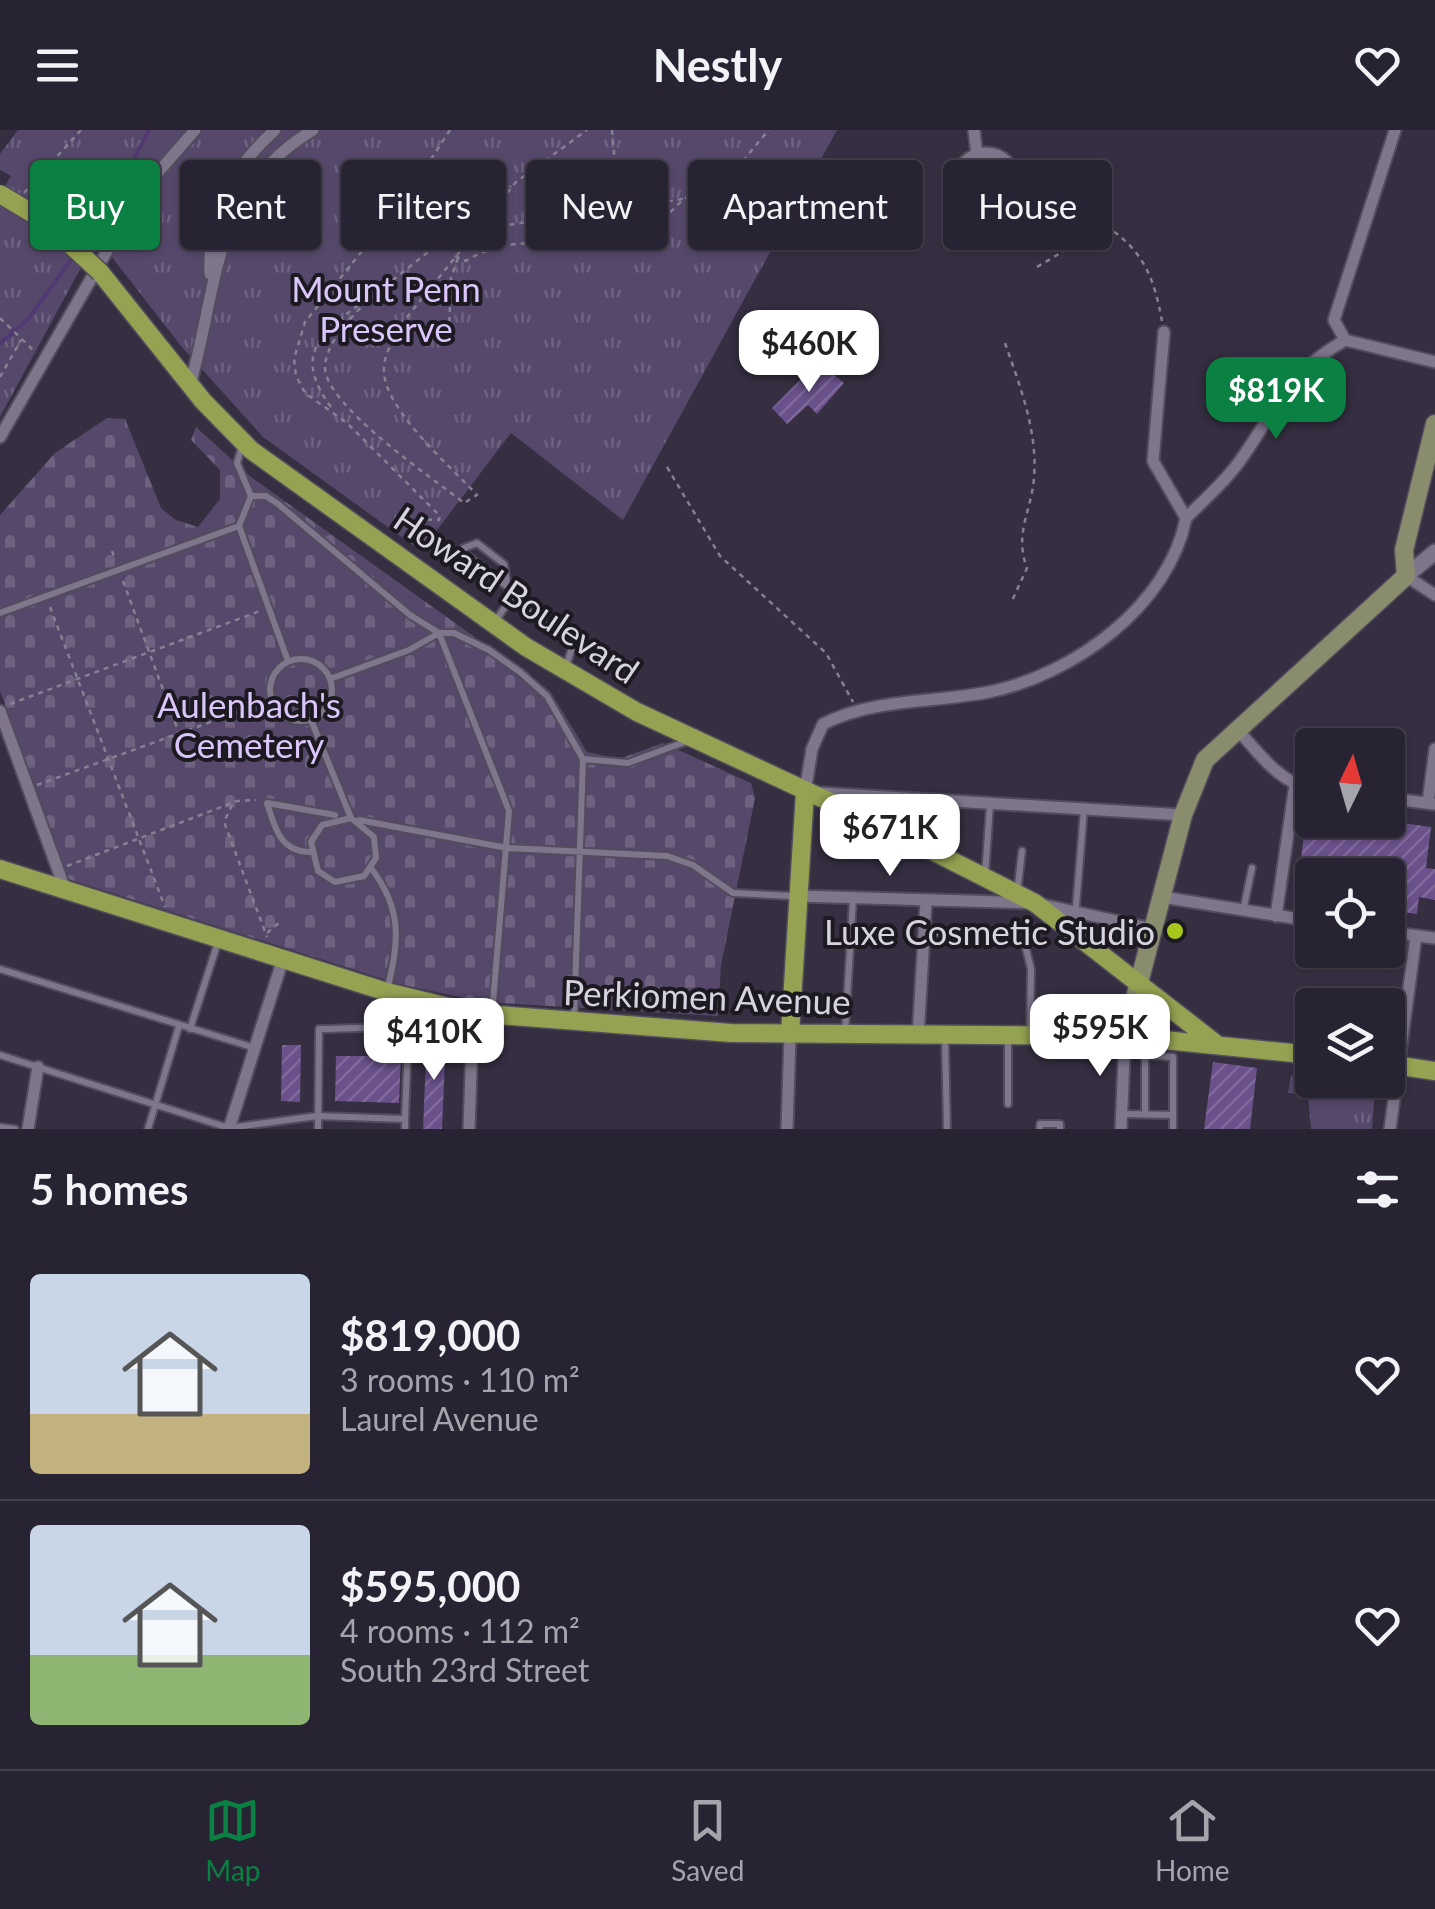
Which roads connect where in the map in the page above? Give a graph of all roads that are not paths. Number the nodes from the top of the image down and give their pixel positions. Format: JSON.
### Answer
{"nodes":[{"id":1,"x":195,"y":130,"type":"edge"},
{"id":2,"x":276,"y":130,"type":"edge"},
{"id":3,"x":313,"y":130,"type":"edge"},
{"id":4,"x":974,"y":130,"type":"edge"},
{"id":5,"x":1396,"y":130,"type":"edge"},
{"id":6,"x":977,"y":155,"type":"junction"},
{"id":7,"x":6,"y":200,"type":"edge"},
{"id":8,"x":210,"y":283,"type":"junction"},
{"id":9,"x":1164,"y":332,"type":"road end"},
{"id":10,"x":1345,"y":340,"type":"junction"},
{"id":11,"x":1435,"y":362,"type":"edge"},
{"id":12,"x":190,"y":385,"type":"junction"},
{"id":13,"x":1435,"y":424,"type":"edge"},
{"id":14,"x":0,"y":437,"type":"edge"},
{"id":15,"x":243,"y":442,"type":"junction"},
{"id":16,"x":251,"y":496,"type":"junction"},
{"id":17,"x":1186,"y":518,"type":"junction"},
{"id":18,"x":239,"y":526,"type":"junction"},
{"id":19,"x":1435,"y":552,"type":"edge"},
{"id":20,"x":1406,"y":576,"type":"junction"},
{"id":21,"x":506,"y":586,"type":"junction"},
{"id":22,"x":1433,"y":594,"type":"edge"},
{"id":23,"x":510,"y":600,"type":"junction"},
{"id":24,"x":0,"y":612,"type":"edge"},
{"id":25,"x":494,"y":624,"type":"junction"},
{"id":26,"x":439,"y":633,"type":"junction"},
{"id":27,"x":288,"y":662,"type":"junction"},
{"id":28,"x":563,"y":672,"type":"junction"},
{"id":29,"x":330,"y":679,"type":"junction"},
{"id":30,"x":0,"y":710,"type":"edge"},
{"id":31,"x":311,"y":720,"type":"junction"},
{"id":32,"x":1236,"y":728,"type":"junction"},
{"id":33,"x":691,"y":740,"type":"junction"},
{"id":34,"x":1435,"y":749,"type":"edge"},
{"id":35,"x":583,"y":759,"type":"junction"},
{"id":36,"x":1295,"y":786,"type":"joint"},
{"id":37,"x":805,"y":792,"type":"junction"},
{"id":38,"x":1405,"y":800,"type":"edge"},
{"id":39,"x":990,"y":802,"type":"junction"},
{"id":40,"x":1432,"y":804,"type":"edge"},
{"id":41,"x":289,"y":807,"type":"junction"},
{"id":42,"x":1084,"y":809,"type":"junction"},
{"id":43,"x":341,"y":816,"type":"junction"},
{"id":44,"x":1184,"y":816,"type":"junction"},
{"id":45,"x":355,"y":819,"type":"junction"},
{"id":46,"x":276,"y":826,"type":"junction"},
{"id":47,"x":507,"y":848,"type":"junction"},
{"id":48,"x":1022,"y":851,"type":"dead end"},
{"id":49,"x":310,"y":852,"type":"junction"},
{"id":50,"x":581,"y":852,"type":"junction"},
{"id":51,"x":371,"y":868,"type":"junction"},
{"id":52,"x":1252,"y":868,"type":"dead end"},
{"id":53,"x":0,"y":869,"type":"edge"},
{"id":54,"x":985,"y":876,"type":"junction"},
{"id":55,"x":64,"y":889,"type":"junction"},
{"id":56,"x":1017,"y":894,"type":"junction"},
{"id":57,"x":797,"y":896,"type":"junction"},
{"id":58,"x":1162,"y":897,"type":"junction"},
{"id":59,"x":853,"y":899,"type":"junction"},
{"id":60,"x":926,"y":901,"type":"junction"},
{"id":61,"x":1036,"y":904,"type":"junction"},
{"id":62,"x":1076,"y":910,"type":"junction"},
{"id":63,"x":1243,"y":912,"type":"junction"},
{"id":64,"x":1276,"y":916,"type":"junction"},
{"id":65,"x":1295,"y":919,"type":"edge"},
{"id":66,"x":1153,"y":929,"type":"junction"},
{"id":67,"x":924,"y":932,"type":"junction"},
{"id":68,"x":1074,"y":932,"type":"junction"},
{"id":69,"x":1405,"y":934,"type":"edge"},
{"id":70,"x":1416,"y":936,"type":"junction"},
{"id":71,"x":219,"y":938,"type":"junction"},
{"id":72,"x":1435,"y":938,"type":"edge"},
{"id":73,"x":277,"y":957,"type":"junction"},
{"id":74,"x":0,"y":969,"type":"edge"},
{"id":75,"x":1138,"y":984,"type":"junction"},
{"id":76,"x":387,"y":992,"type":"junction"},
{"id":77,"x":1405,"y":998,"type":"edge"},
{"id":78,"x":482,"y":1014,"type":"junction"},
{"id":79,"x":574,"y":1024,"type":"junction"},
{"id":80,"x":179,"y":1026,"type":"junction"},
{"id":81,"x":190,"y":1029,"type":"junction"},
{"id":82,"x":790,"y":1034,"type":"junction"},
{"id":83,"x":845,"y":1034,"type":"junction"},
{"id":84,"x":1008,"y":1035,"type":"junction"},
{"id":85,"x":1030,"y":1035,"type":"junction"},
{"id":86,"x":944,"y":1036,"type":"junction"},
{"id":87,"x":1125,"y":1036,"type":"junction"},
{"id":88,"x":918,"y":1037,"type":"junction"},
{"id":89,"x":1215,"y":1044,"type":"junction"},
{"id":90,"x":255,"y":1048,"type":"junction"},
{"id":91,"x":1295,"y":1053,"type":"edge"},
{"id":92,"x":0,"y":1055,"type":"edge"},
{"id":93,"x":1405,"y":1066,"type":"edge"},
{"id":94,"x":38,"y":1067,"type":"junction"},
{"id":95,"x":1435,"y":1070,"type":"edge"},
{"id":96,"x":1391,"y":1098,"type":"edge"},
{"id":97,"x":154,"y":1104,"type":"junction"},
{"id":98,"x":1008,"y":1104,"type":"dead end"},
{"id":99,"x":1121,"y":1114,"type":"junction"},
{"id":100,"x":1145,"y":1114,"type":"junction"},
{"id":101,"x":1174,"y":1115,"type":"junction"},
{"id":102,"x":317,"y":1116,"type":"junction"},
{"id":103,"x":405,"y":1120,"type":"junction"},
{"id":104,"x":0,"y":1126,"type":"edge"},
{"id":105,"x":15,"y":1129,"type":"edge"},
{"id":106,"x":28,"y":1129,"type":"edge"},
{"id":107,"x":148,"y":1129,"type":"edge"},
{"id":108,"x":229,"y":1129,"type":"edge"},
{"id":109,"x":318,"y":1129,"type":"edge"},
{"id":110,"x":405,"y":1129,"type":"edge"},
{"id":111,"x":469,"y":1129,"type":"edge"},
{"id":112,"x":787,"y":1129,"type":"edge"},
{"id":113,"x":947,"y":1129,"type":"edge"},
{"id":114,"x":1040,"y":1129,"type":"edge"},
{"id":115,"x":1060,"y":1129,"type":"edge"},
{"id":116,"x":1121,"y":1129,"type":"edge"},
{"id":117,"x":1174,"y":1129,"type":"edge"},
{"id":118,"x":1390,"y":1129,"type":"edge"}],
"edges":[{"from":1,"to":14,"type":"street"},
{"from":2,"to":8,"type":"street"},
{"from":3,"to":8,"type":"street"},
{"from":4,"to":6,"type":"street"},
{"from":5,"to":10,"type":"street"},
{"from":6,"to":6,"type":"street"},
{"from":7,"to":12,"type":"main road","name":"Howard Boulevard","bridge":true},
{"from":8,"to":12,"type":"street"},
{"from":9,"to":17,"type":"street"},
{"from":10,"to":11,"type":"street"},
{"from":10,"to":17,"type":"street"},
{"from":12,"to":15,"type":"main road","name":"Howard Boulevard"},
{"from":13,"to":20,"type":"main road"},
{"from":15,"to":16,"type":"lane"},
{"from":15,"to":25,"type":"main road","name":"Howard Boulevard"},
{"from":16,"to":18,"type":"lane"},
{"from":16,"to":26,"type":"lane"},
{"from":17,"to":37,"type":"street"},
{"from":18,"to":24,"type":"lane"},
{"from":18,"to":27,"type":"lane"},
{"from":19,"to":20,"type":"street"},
{"from":20,"to":22,"type":"street"},
{"from":20,"to":32,"type":"main road"},
{"from":21,"to":21,"type":"lane"},
{"from":21,"to":23,"type":"lane"},
{"from":23,"to":25,"type":"lane"},
{"from":23,"to":28,"type":"lane"},
{"from":25,"to":28,"type":"main road","name":"Howard Boulevard"},
{"from":26,"to":29,"type":"lane"},
{"from":26,"to":35,"type":"lane"},
{"from":26,"to":47,"type":"lane"},
{"from":27,"to":29,"type":"lane"},
{"from":27,"to":31,"type":"lane"},
{"from":28,"to":33,"type":"main road","name":"Howard Boulevard"},
{"from":29,"to":31,"type":"lane"},
{"from":30,"to":55,"type":"street"},
{"from":31,"to":45,"type":"lane"},
{"from":32,"to":36,"type":"street"},
{"from":32,"to":44,"type":"main road"},
{"from":33,"to":35,"type":"lane"},
{"from":33,"to":37,"type":"main road","name":"Howard Boulevard"},
{"from":34,"to":40,"type":"street"},
{"from":35,"to":50,"type":"lane"},
{"from":36,"to":64,"type":"street"},
{"from":37,"to":39,"type":"street"},
{"from":37,"to":54,"type":"main road","name":"Howard Boulevard"},
{"from":37,"to":57,"type":"main road"},
{"from":38,"to":40,"type":"street"},
{"from":39,"to":42,"type":"street"},
{"from":39,"to":54,"type":"lane"},
{"from":41,"to":43,"type":"lane"},
{"from":41,"to":46,"type":"lane"},
{"from":41,"to":46,"type":"lane"},
{"from":42,"to":44,"type":"street"},
{"from":42,"to":62,"type":"lane"},
{"from":43,"to":45,"type":"lane"},
{"from":43,"to":49,"type":"lane"},
{"from":44,"to":58,"type":"main road"},
{"from":45,"to":47,"type":"lane"},
{"from":45,"to":51,"type":"lane"},
{"from":46,"to":49,"type":"lane"},
{"from":47,"to":50,"type":"lane"},
{"from":47,"to":78,"type":"lane"},
{"from":48,"to":56,"type":"lane"},
{"from":49,"to":51,"type":"lane"},
{"from":50,"to":57,"type":"lane"},
{"from":50,"to":79,"type":"lane"},
{"from":51,"to":76,"type":"lane"},
{"from":52,"to":63,"type":"lane"},
{"from":53,"to":55,"type":"main road","name":"Perkiomen Avenue"},
{"from":54,"to":56,"type":"main road","name":"Howard Boulevard"},
{"from":55,"to":71,"type":"main road","name":"Perkiomen Avenue"},
{"from":56,"to":61,"type":"main road","name":"Howard Boulevard"},
{"from":57,"to":59,"type":"street"},
{"from":57,"to":82,"type":"main road"},
{"from":58,"to":63,"type":"street"},
{"from":58,"to":66,"type":"main road"},
{"from":59,"to":60,"type":"street"},
{"from":59,"to":83,"type":"lane"},
{"from":60,"to":61,"type":"street"},
{"from":60,"to":67,"type":"street"},
{"from":61,"to":62,"type":"street"},
{"from":61,"to":68,"type":"main road","name":"Howard Boulevard"},
{"from":62,"to":66,"type":"street"},
{"from":62,"to":68,"type":"lane"},
{"from":63,"to":64,"type":"street"},
{"from":64,"to":65,"type":"street"},
{"from":66,"to":75,"type":"main road"},
{"from":67,"to":85,"type":"lane"},
{"from":67,"to":88,"type":"street"},
{"from":68,"to":75,"type":"main road","name":"Howard Boulevard"},
{"from":69,"to":70,"type":"street"},
{"from":70,"to":72,"type":"street"},
{"from":70,"to":77,"type":"street"},
{"from":71,"to":73,"type":"main road","name":"Perkiomen Avenue"},
{"from":71,"to":81,"type":"lane"},
{"from":73,"to":76,"type":"main road","name":"Perkiomen Avenue"},
{"from":73,"to":90,"type":"street"},
{"from":74,"to":80,"type":"lane"},
{"from":75,"to":87,"type":"main road"},
{"from":75,"to":89,"type":"main road","name":"Howard Boulevard"},
{"from":76,"to":78,"type":"main road","name":"Perkiomen Avenue"},
{"from":78,"to":79,"type":"main road","name":"Perkiomen Avenue"},
{"from":78,"to":111,"type":"street"},
{"from":79,"to":82,"type":"main road","name":"Perkiomen Avenue"},
{"from":80,"to":81,"type":"lane"},
{"from":80,"to":97,"type":"lane"},
{"from":81,"to":90,"type":"lane"},
{"from":82,"to":83,"type":"main road","name":"Perkiomen Avenue"},
{"from":82,"to":112,"type":"street"},
{"from":83,"to":88,"type":"main road","name":"Perkiomen Avenue"},
{"from":84,"to":85,"type":"main road","name":"Perkiomen Avenue"},
{"from":84,"to":86,"type":"main road","name":"Perkiomen Avenue"},
{"from":84,"to":98,"type":"lane"},
{"from":85,"to":87,"type":"main road","name":"Perkiomen Avenue"},
{"from":86,"to":88,"type":"main road","name":"Perkiomen Avenue"},
{"from":86,"to":113,"type":"lane"},
{"from":87,"to":89,"type":"main road","name":"Perkiomen Avenue"},
{"from":87,"to":99,"type":"street"},
{"from":89,"to":91,"type":"main road","name":"Perkiomen Avenue"},
{"from":90,"to":108,"type":"street"},
{"from":92,"to":94,"type":"lane"},
{"from":93,"to":95,"type":"main road"},
{"from":94,"to":97,"type":"lane"},
{"from":94,"to":106,"type":"street"},
{"from":96,"to":118,"type":"street"},
{"from":97,"to":107,"type":"lane"},
{"from":97,"to":108,"type":"lane"},
{"from":99,"to":100,"type":"lane"},
{"from":99,"to":116,"type":"street"},
{"from":100,"to":101,"type":"lane"},
{"from":100,"to":101,"type":"lane"},
{"from":101,"to":117,"type":"lane"},
{"from":102,"to":103,"type":"lane"},
{"from":102,"to":103,"type":"lane"},
{"from":102,"to":108,"type":"lane"},
{"from":102,"to":109,"type":"lane"},
{"from":103,"to":110,"type":"lane"},
{"from":104,"to":105,"type":"lane"},
{"from":114,"to":115,"type":"lane"}]}
